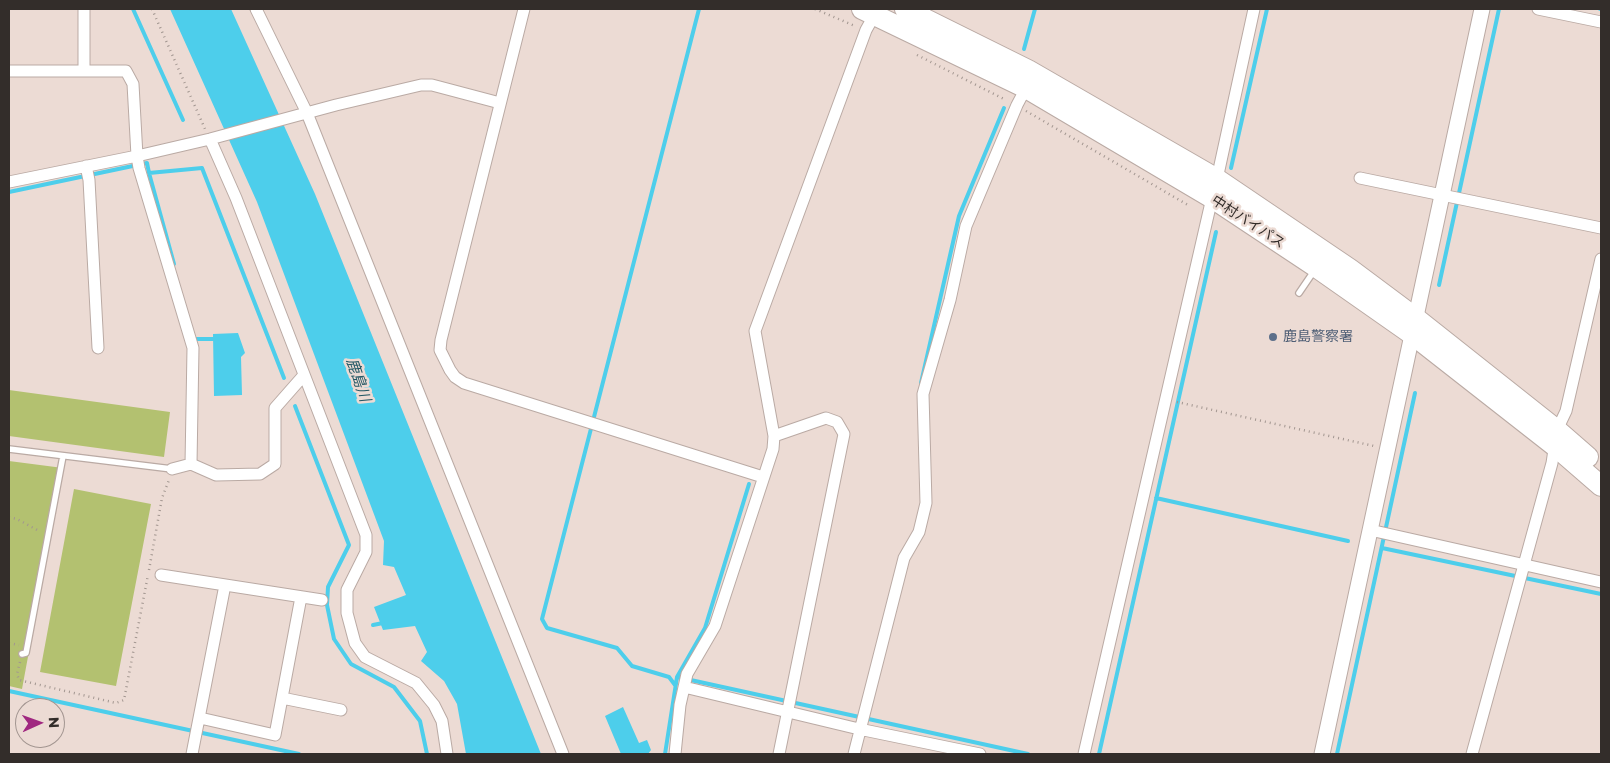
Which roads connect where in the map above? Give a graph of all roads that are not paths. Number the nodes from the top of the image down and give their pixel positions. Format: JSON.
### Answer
{"nodes":[{"id":1,"x":84,"y":9,"type":"edge"},
{"id":2,"x":256,"y":9,"type":"edge"},
{"id":3,"x":524,"y":9,"type":"edge"},
{"id":4,"x":904,"y":9,"type":"edge"},
{"id":5,"x":1254,"y":9,"type":"edge"},
{"id":6,"x":1482,"y":9,"type":"edge"},
{"id":7,"x":1538,"y":9,"type":"edge"},
{"id":8,"x":868,"y":18,"type":"edge"},
{"id":9,"x":1601,"y":22,"type":"edge"},
{"id":10,"x":9,"y":71,"type":"edge"},
{"id":11,"x":84,"y":71,"type":"junction"},
{"id":12,"x":1021,"y":97,"type":"junction"},
{"id":13,"x":500,"y":103,"type":"junction"},
{"id":14,"x":307,"y":113,"type":"junction"},
{"id":15,"x":210,"y":139,"type":"junction"},
{"id":16,"x":138,"y":162,"type":"junction"},
{"id":17,"x":86,"y":166,"type":"junction"},
{"id":18,"x":1360,"y":178,"type":"dead end"},
{"id":19,"x":1217,"y":179,"type":"junction"},
{"id":20,"x":9,"y":182,"type":"edge"},
{"id":21,"x":1447,"y":197,"type":"junction"},
{"id":22,"x":1210,"y":207,"type":"junction"},
{"id":23,"x":1601,"y":228,"type":"edge"},
{"id":24,"x":1601,"y":259,"type":"edge"},
{"id":25,"x":1316,"y":267,"type":"junction"},
{"id":26,"x":1299,"y":293,"type":"dead end"},
{"id":27,"x":1415,"y":327,"type":"junction"},
{"id":28,"x":98,"y":348,"type":"dead end"},
{"id":29,"x":304,"y":375,"type":"junction"},
{"id":30,"x":774,"y":436,"type":"junction"},
{"id":31,"x":1556,"y":439,"type":"junction"},
{"id":32,"x":9,"y":449,"type":"edge"},
{"id":33,"x":63,"y":456,"type":"junction"},
{"id":34,"x":191,"y":464,"type":"junction"},
{"id":35,"x":172,"y":469,"type":"joint"},
{"id":36,"x":1601,"y":469,"type":"edge"},
{"id":37,"x":762,"y":477,"type":"junction"},
{"id":38,"x":1601,"y":486,"type":"edge"},
{"id":39,"x":1374,"y":531,"type":"junction"},
{"id":40,"x":1524,"y":564,"type":"junction"},
{"id":41,"x":161,"y":575,"type":"dead end"},
{"id":42,"x":1601,"y":582,"type":"edge"},
{"id":43,"x":225,"y":585,"type":"junction"},
{"id":44,"x":301,"y":597,"type":"junction"},
{"id":45,"x":322,"y":600,"type":"dead end"},
{"id":46,"x":22,"y":654,"type":"road end"},
{"id":47,"x":684,"y":687,"type":"junction"},
{"id":48,"x":282,"y":698,"type":"junction"},
{"id":49,"x":341,"y":710,"type":"dead end"},
{"id":50,"x":788,"y":712,"type":"junction"},
{"id":51,"x":198,"y":728,"type":"junction"},
{"id":52,"x":859,"y":729,"type":"junction"},
{"id":53,"x":192,"y":754,"type":"edge"},
{"id":54,"x":447,"y":754,"type":"edge"},
{"id":55,"x":563,"y":754,"type":"edge"},
{"id":56,"x":675,"y":754,"type":"edge"},
{"id":57,"x":779,"y":754,"type":"edge"},
{"id":58,"x":854,"y":754,"type":"edge"},
{"id":59,"x":980,"y":754,"type":"edge"},
{"id":60,"x":1084,"y":754,"type":"edge"},
{"id":61,"x":1322,"y":754,"type":"edge"},
{"id":62,"x":1472,"y":754,"type":"edge"}],
"edges":[{"from":1,"to":11,"type":"street"},
{"from":2,"to":14,"type":"street"},
{"from":3,"to":13,"type":"street"},
{"from":4,"to":19,"type":"highway","name":"中村バイパス"},
{"from":5,"to":19,"type":"street"},
{"from":6,"to":21,"type":"street"},
{"from":7,"to":9,"type":"street"},
{"from":8,"to":12,"type":"highway","name":"中村バイパス"},
{"from":8,"to":30,"type":"street"},
{"from":10,"to":11,"type":"street"},
{"from":11,"to":16,"type":"street"},
{"from":12,"to":22,"type":"highway","name":"中村バイパス"},
{"from":12,"to":52,"type":"street"},
{"from":13,"to":14,"type":"street"},
{"from":13,"to":37,"type":"street"},
{"from":14,"to":15,"type":"street"},
{"from":14,"to":55,"type":"street"},
{"from":15,"to":16,"type":"street"},
{"from":15,"to":29,"type":"street"},
{"from":16,"to":17,"type":"street"},
{"from":16,"to":34,"type":"street"},
{"from":17,"to":20,"type":"street"},
{"from":17,"to":28,"type":"street"},
{"from":18,"to":21,"type":"street"},
{"from":19,"to":27,"type":"highway","name":"中村バイパス"},
{"from":21,"to":23,"type":"street"},
{"from":21,"to":27,"type":"street"},
{"from":22,"to":25,"type":"highway","name":"中村バイパス"},
{"from":22,"to":60,"type":"street"},
{"from":24,"to":31,"type":"street"},
{"from":25,"to":26,"type":"lane"},
{"from":25,"to":27,"type":"highway","name":"中村バイパス"},
{"from":27,"to":31,"type":"highway","name":"中村バイパス"},
{"from":27,"to":39,"type":"street"},
{"from":29,"to":34,"type":"street"},
{"from":29,"to":54,"type":"street"},
{"from":30,"to":37,"type":"street"},
{"from":30,"to":50,"type":"street"},
{"from":31,"to":36,"type":"highway","name":"中村バイパス"},
{"from":31,"to":38,"type":"highway","name":"中村バイパス"},
{"from":31,"to":40,"type":"street"},
{"from":32,"to":33,"type":"lane"},
{"from":33,"to":35,"type":"lane"},
{"from":33,"to":46,"type":"lane"},
{"from":34,"to":35,"type":"street"},
{"from":37,"to":47,"type":"street"},
{"from":39,"to":40,"type":"street"},
{"from":39,"to":61,"type":"street"},
{"from":40,"to":42,"type":"street"},
{"from":40,"to":62,"type":"street"},
{"from":41,"to":43,"type":"street"},
{"from":43,"to":44,"type":"street"},
{"from":43,"to":51,"type":"street"},
{"from":44,"to":45,"type":"street"},
{"from":44,"to":48,"type":"street"},
{"from":47,"to":50,"type":"street"},
{"from":47,"to":56,"type":"street"},
{"from":48,"to":49,"type":"street"},
{"from":48,"to":51,"type":"street"},
{"from":50,"to":52,"type":"street"},
{"from":50,"to":57,"type":"street"},
{"from":51,"to":53,"type":"street"},
{"from":52,"to":58,"type":"street"},
{"from":52,"to":59,"type":"street"}]}
